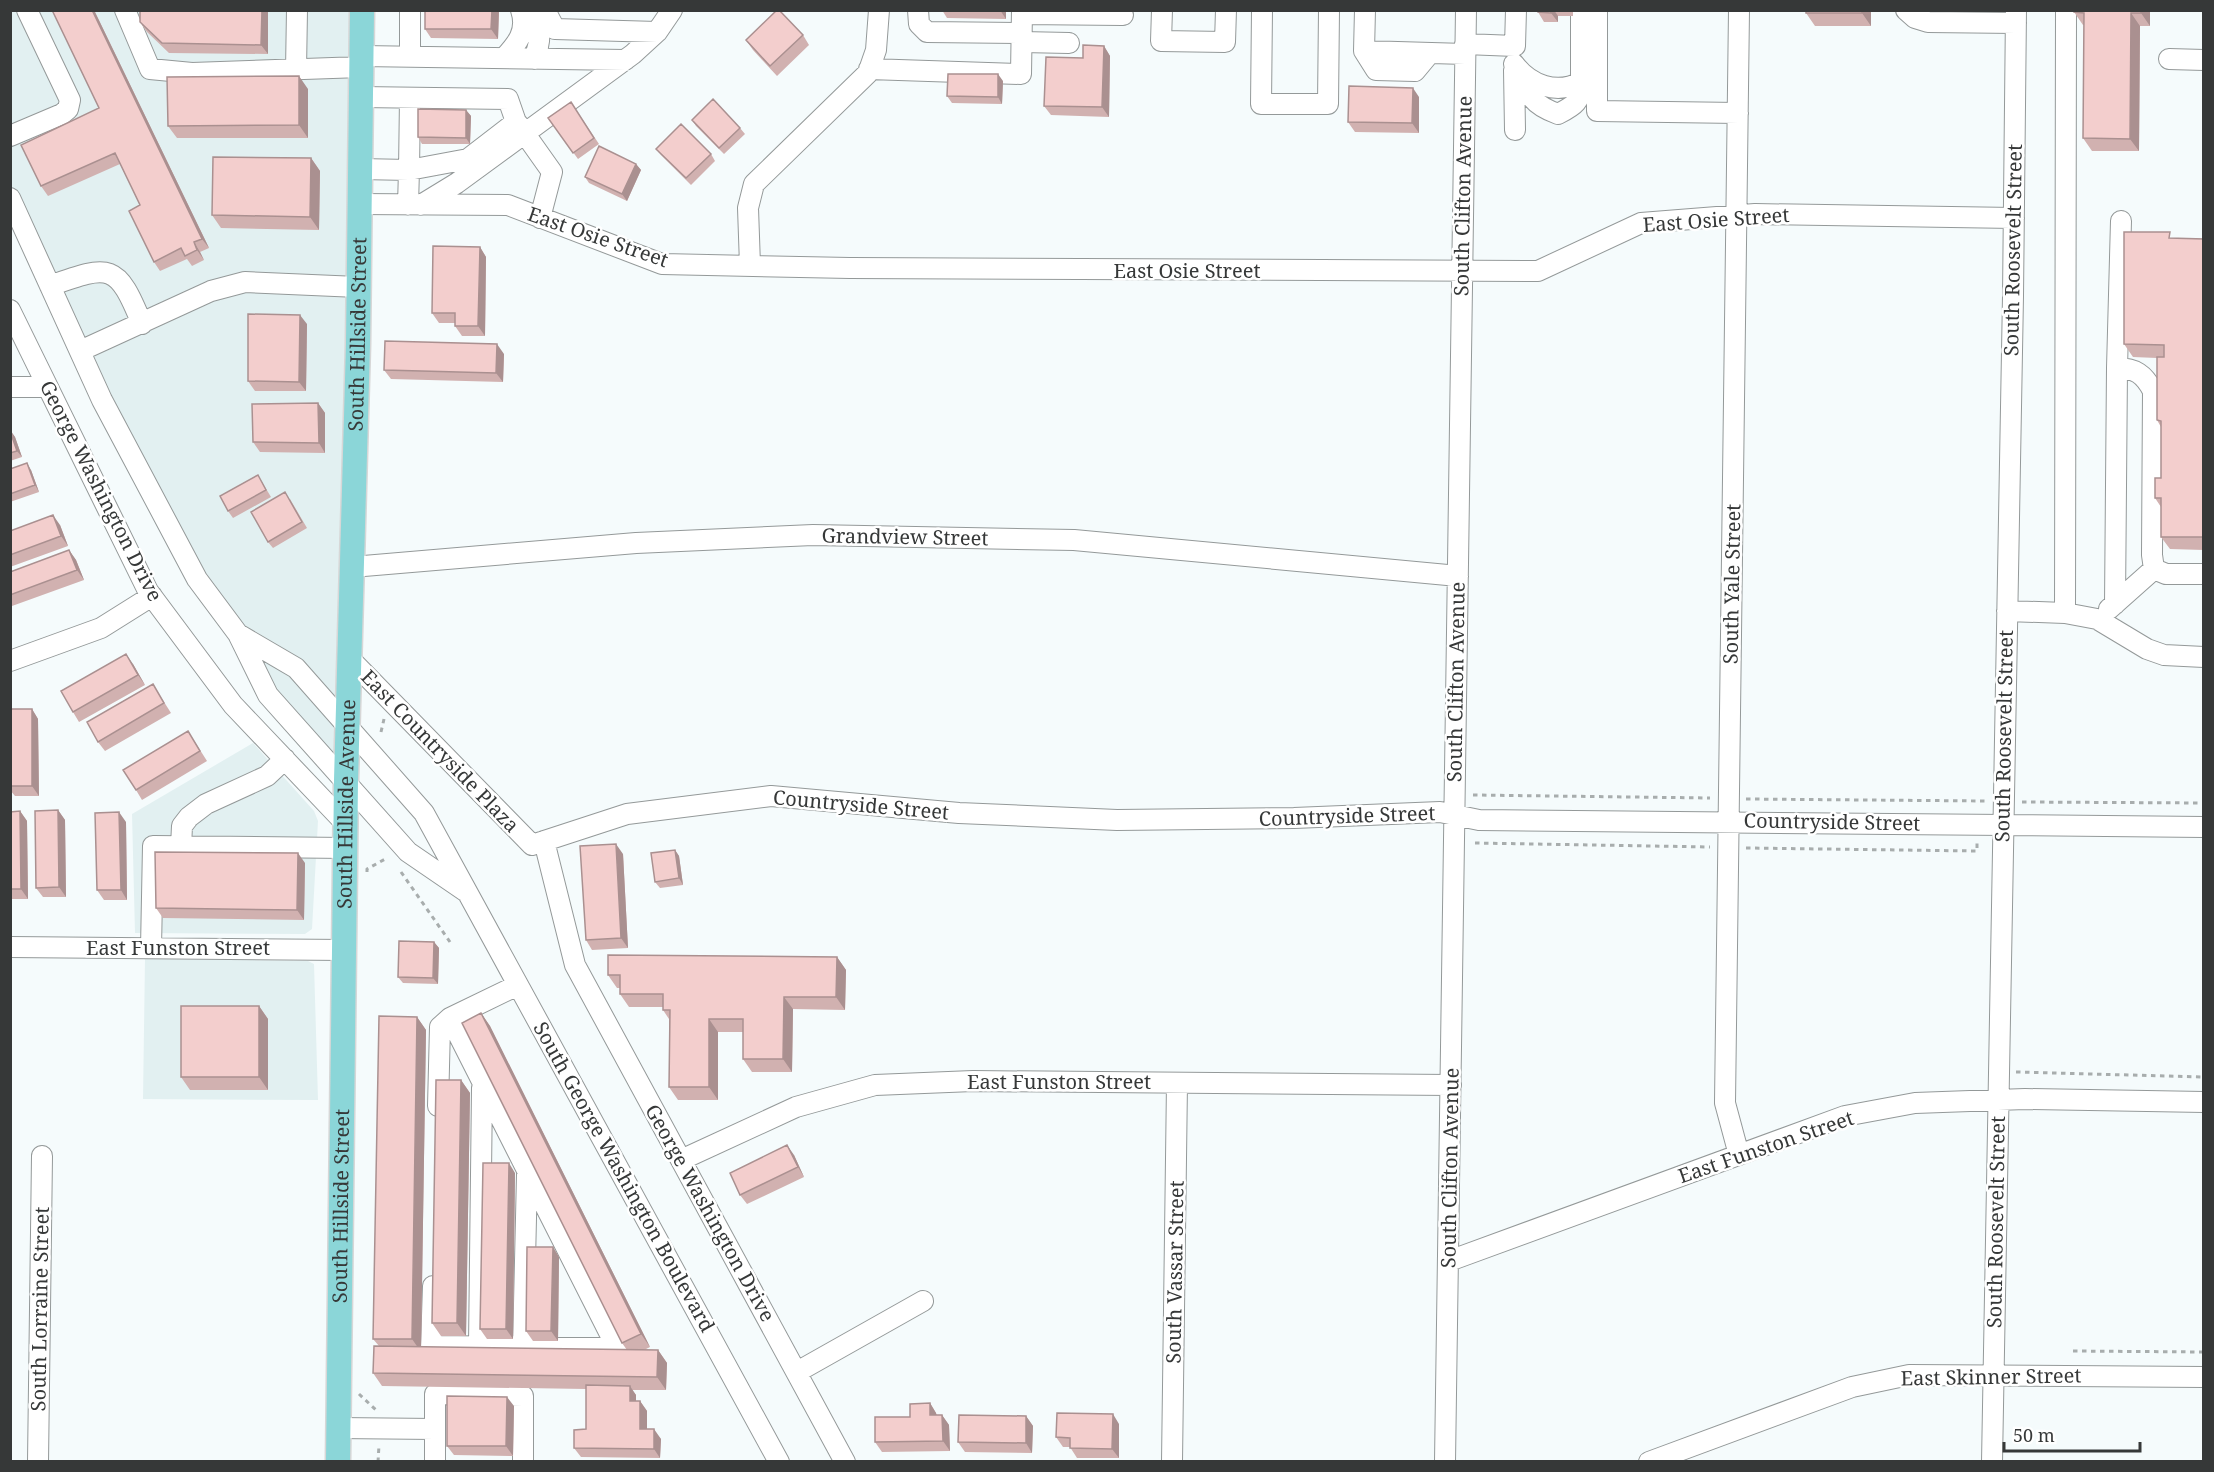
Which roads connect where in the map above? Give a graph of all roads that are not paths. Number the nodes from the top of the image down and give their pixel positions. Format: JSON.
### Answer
{"nodes":[{"id":1,"x":27,"y":10,"type":"edge"},
{"id":2,"x":125,"y":10,"type":"edge"},
{"id":3,"x":297,"y":10,"type":"edge"},
{"id":4,"x":362,"y":10,"type":"edge"},
{"id":5,"x":410,"y":10,"type":"edge"},
{"id":6,"x":521,"y":10,"type":"edge"},
{"id":7,"x":528,"y":10,"type":"edge"},
{"id":8,"x":545,"y":10,"type":"edge"},
{"id":9,"x":672,"y":10,"type":"edge"},
{"id":10,"x":879,"y":10,"type":"edge"},
{"id":11,"x":918,"y":10,"type":"edge"},
{"id":12,"x":1162,"y":10,"type":"edge"},
{"id":13,"x":1226,"y":10,"type":"edge"},
{"id":14,"x":1262,"y":10,"type":"edge"},
{"id":15,"x":1329,"y":10,"type":"edge"},
{"id":16,"x":1365,"y":10,"type":"edge"},
{"id":17,"x":1466,"y":10,"type":"edge"},
{"id":18,"x":1516,"y":10,"type":"edge"},
{"id":19,"x":1581,"y":10,"type":"edge"},
{"id":20,"x":1597,"y":10,"type":"edge"},
{"id":21,"x":1739,"y":10,"type":"edge"},
{"id":22,"x":1906,"y":10,"type":"edge"},
{"id":23,"x":2066,"y":10,"type":"edge"},
{"id":24,"x":1123,"y":15,"type":"dead end"},
{"id":25,"x":2016,"y":17,"type":"edge"},
{"id":26,"x":1022,"y":25,"type":"edge"},
{"id":27,"x":657,"y":33,"type":"junction"},
{"id":28,"x":1069,"y":43,"type":"dead end"},
{"id":29,"x":1465,"y":49,"type":"junction"},
{"id":30,"x":410,"y":56,"type":"junction"},
{"id":31,"x":504,"y":58,"type":"junction"},
{"id":32,"x":534,"y":58,"type":"junction"},
{"id":33,"x":625,"y":60,"type":"junction"},
{"id":34,"x":2169,"y":60,"type":"dead end"},
{"id":35,"x":2204,"y":60,"type":"edge"},
{"id":36,"x":362,"y":61,"type":"junction"},
{"id":37,"x":1517,"y":61,"type":"junction"},
{"id":38,"x":869,"y":69,"type":"junction"},
{"id":39,"x":296,"y":70,"type":"junction"},
{"id":40,"x":361,"y":97,"type":"junction"},
{"id":41,"x":410,"y":98,"type":"junction"},
{"id":42,"x":1738,"y":113,"type":"junction"},
{"id":43,"x":521,"y":128,"type":"junction"},
{"id":44,"x":1515,"y":130,"type":"dead end"},
{"id":45,"x":10,"y":136,"type":"edge"},
{"id":46,"x":446,"y":163,"type":"junction"},
{"id":47,"x":360,"y":169,"type":"junction"},
{"id":48,"x":409,"y":170,"type":"junction"},
{"id":49,"x":459,"y":181,"type":"junction"},
{"id":50,"x":10,"y":198,"type":"edge"},
{"id":51,"x":359,"y":204,"type":"junction"},
{"id":52,"x":415,"y":205,"type":"junction"},
{"id":53,"x":1736,"y":215,"type":"junction"},
{"id":54,"x":540,"y":218,"type":"junction"},
{"id":55,"x":2014,"y":218,"type":"junction"},
{"id":56,"x":2121,"y":220,"type":"dead end"},
{"id":57,"x":750,"y":266,"type":"junction"},
{"id":58,"x":1462,"y":273,"type":"junction"},
{"id":59,"x":50,"y":286,"type":"junction"},
{"id":60,"x":358,"y":287,"type":"junction"},
{"id":61,"x":10,"y":310,"type":"edge"},
{"id":62,"x":142,"y":324,"type":"junction"},
{"id":63,"x":80,"y":351,"type":"junction"},
{"id":64,"x":2117,"y":368,"type":"junction"},
{"id":65,"x":10,"y":387,"type":"edge"},
{"id":66,"x":47,"y":387,"type":"junction"},
{"id":67,"x":352,"y":567,"type":"junction"},
{"id":68,"x":2154,"y":569,"type":"junction"},
{"id":69,"x":2204,"y":574,"type":"edge"},
{"id":70,"x":1458,"y":576,"type":"junction"},
{"id":71,"x":152,"y":596,"type":"junction"},
{"id":72,"x":2115,"y":604,"type":"junction"},
{"id":73,"x":2007,"y":611,"type":"junction"},
{"id":74,"x":2065,"y":613,"type":"junction"},
{"id":75,"x":2097,"y":620,"type":"junction"},
{"id":76,"x":238,"y":634,"type":"junction"},
{"id":77,"x":348,"y":657,"type":"junction"},
{"id":78,"x":2204,"y":657,"type":"edge"},
{"id":79,"x":10,"y":661,"type":"edge"},
{"id":80,"x":348,"y":725,"type":"junction"},
{"id":81,"x":285,"y":759,"type":"junction"},
{"id":82,"x":346,"y":780,"type":"junction"},
{"id":83,"x":1454,"y":815,"type":"junction"},
{"id":84,"x":1730,"y":821,"type":"junction"},
{"id":85,"x":2002,"y":825,"type":"junction"},
{"id":86,"x":2204,"y":827,"type":"edge"},
{"id":87,"x":347,"y":837,"type":"junction"},
{"id":88,"x":538,"y":843,"type":"junction"},
{"id":89,"x":181,"y":846,"type":"junction"},
{"id":90,"x":467,"y":893,"type":"junction"},
{"id":91,"x":10,"y":947,"type":"edge"},
{"id":92,"x":151,"y":948,"type":"junction"},
{"id":93,"x":345,"y":950,"type":"junction"},
{"id":94,"x":518,"y":985,"type":"junction"},
{"id":95,"x":450,"y":1018,"type":"junction"},
{"id":96,"x":1177,"y":1083,"type":"junction"},
{"id":97,"x":482,"y":1085,"type":"junction"},
{"id":98,"x":1451,"y":1085,"type":"junction"},
{"id":99,"x":1999,"y":1100,"type":"junction"},
{"id":100,"x":2204,"y":1102,"type":"edge"},
{"id":101,"x":438,"y":1121,"type":"edge"},
{"id":102,"x":1739,"y":1155,"type":"junction"},
{"id":103,"x":42,"y":1156,"type":"dead end"},
{"id":104,"x":681,"y":1160,"type":"junction"},
{"id":105,"x":526,"y":1172,"type":"junction"},
{"id":106,"x":1449,"y":1261,"type":"junction"},
{"id":107,"x":434,"y":1263,"type":"edge"},
{"id":108,"x":923,"y":1301,"type":"dead end"},
{"id":109,"x":479,"y":1346,"type":"junction"},
{"id":110,"x":523,"y":1347,"type":"junction"},
{"id":111,"x":797,"y":1372,"type":"junction"},
{"id":112,"x":1993,"y":1375,"type":"junction"},
{"id":113,"x":2204,"y":1377,"type":"edge"},
{"id":114,"x":338,"y":1428,"type":"junction"},
{"id":115,"x":435,"y":1429,"type":"junction"},
{"id":116,"x":38,"y":1461,"type":"edge"},
{"id":117,"x":338,"y":1461,"type":"edge"},
{"id":118,"x":435,"y":1461,"type":"edge"},
{"id":119,"x":523,"y":1461,"type":"edge"},
{"id":120,"x":779,"y":1461,"type":"edge"},
{"id":121,"x":845,"y":1461,"type":"edge"},
{"id":122,"x":1172,"y":1461,"type":"edge"},
{"id":123,"x":1445,"y":1461,"type":"edge"},
{"id":124,"x":1649,"y":1461,"type":"edge"},
{"id":125,"x":1992,"y":1461,"type":"edge"}],
"edges":[{"from":1,"to":45,"type":"street"},
{"from":2,"to":39,"type":"street"},
{"from":3,"to":39,"type":"street"},
{"from":4,"to":36,"type":"main road","name":"South Hillside Street"},
{"from":5,"to":30,"type":"street"},
{"from":6,"to":31,"type":"street"},
{"from":7,"to":32,"type":"street"},
{"from":8,"to":27,"type":"street"},
{"from":9,"to":27,"type":"street"},
{"from":10,"to":38,"type":"street"},
{"from":11,"to":26,"type":"street"},
{"from":12,"to":13,"type":"street"},
{"from":14,"to":15,"type":"street"},
{"from":16,"to":29,"type":"street"},
{"from":17,"to":29,"type":"street","name":"South Clifton Avenue"},
{"from":18,"to":37,"type":"street"},
{"from":19,"to":37,"type":"street"},
{"from":20,"to":42,"type":"street"},
{"from":21,"to":42,"type":"street","name":"South Yale Street"},
{"from":22,"to":25,"type":"street"},
{"from":23,"to":74,"type":"street"},
{"from":24,"to":26,"type":"street"},
{"from":25,"to":55,"type":"street","name":"South Roosevelt Street"},
{"from":26,"to":28,"type":"street"},
{"from":26,"to":38,"type":"street"},
{"from":27,"to":33,"type":"street"},
{"from":29,"to":37,"type":"street"},
{"from":29,"to":58,"type":"street","name":"South Clifton Avenue"},
{"from":30,"to":31,"type":"street"},
{"from":30,"to":36,"type":"street"},
{"from":31,"to":32,"type":"street"},
{"from":32,"to":33,"type":"street"},
{"from":33,"to":43,"type":"street"},
{"from":34,"to":35,"type":"street"},
{"from":36,"to":39,"type":"street"},
{"from":36,"to":40,"type":"main road","name":"South Hillside Street"},
{"from":37,"to":44,"type":"street"},
{"from":38,"to":57,"type":"street"},
{"from":40,"to":41,"type":"street"},
{"from":40,"to":47,"type":"main road","name":"South Hillside Street"},
{"from":41,"to":43,"type":"street"},
{"from":41,"to":48,"type":"street"},
{"from":42,"to":53,"type":"street","name":"South Yale Street"},
{"from":43,"to":46,"type":"street"},
{"from":43,"to":49,"type":"street"},
{"from":43,"to":54,"type":"street"},
{"from":46,"to":48,"type":"street"},
{"from":46,"to":49,"type":"street"},
{"from":47,"to":48,"type":"street"},
{"from":47,"to":51,"type":"main road","name":"South Hillside Street"},
{"from":48,"to":52,"type":"street"},
{"from":49,"to":52,"type":"street"},
{"from":50,"to":59,"type":"street","name":"South George Washington Boulevard"},
{"from":51,"to":52,"type":"street","name":"East Osie Street"},
{"from":51,"to":60,"type":"main road","name":"South Hillside Street"},
{"from":52,"to":54,"type":"street","name":"East Osie Street"},
{"from":53,"to":55,"type":"street","name":"East Osie Street"},
{"from":53,"to":58,"type":"street","name":"East Osie Street"},
{"from":53,"to":84,"type":"street","name":"South Yale Street"},
{"from":54,"to":57,"type":"street","name":"East Osie Street"},
{"from":55,"to":73,"type":"street","name":"South Roosevelt Street"},
{"from":56,"to":64,"type":"street"},
{"from":57,"to":58,"type":"street","name":"East Osie Street"},
{"from":58,"to":70,"type":"street","name":"South Clifton Avenue"},
{"from":59,"to":62,"type":"street"},
{"from":59,"to":63,"type":"street","name":"South George Washington Boulevard"},
{"from":60,"to":62,"type":"street"},
{"from":60,"to":67,"type":"main road","name":"South Hillside Street"},
{"from":61,"to":66,"type":"street","name":"George Washington Drive"},
{"from":62,"to":63,"type":"street"},
{"from":63,"to":76,"type":"street","name":"South George Washington Boulevard"},
{"from":64,"to":68,"type":"street"},
{"from":64,"to":72,"type":"street"},
{"from":65,"to":66,"type":"street"},
{"from":66,"to":71,"type":"street","name":"George Washington Drive"},
{"from":67,"to":70,"type":"street","name":"Grandview Street"},
{"from":67,"to":77,"type":"main road","name":"South Hillside Street"},
{"from":68,"to":69,"type":"street"},
{"from":68,"to":72,"type":"street"},
{"from":70,"to":83,"type":"street","name":"South Clifton Avenue"},
{"from":71,"to":79,"type":"street"},
{"from":71,"to":81,"type":"street","name":"George Washington Drive"},
{"from":72,"to":75,"type":"street"},
{"from":73,"to":74,"type":"street"},
{"from":73,"to":85,"type":"street","name":"South Roosevelt Street"},
{"from":74,"to":75,"type":"street"},
{"from":75,"to":78,"type":"street"},
{"from":76,"to":80,"type":"street","name":"South George Washington Boulevard"},
{"from":76,"to":82,"type":"street","name":"South George Washington Boulevard"},
{"from":77,"to":80,"type":"main road","name":"South Hillside Avenue"},
{"from":77,"to":88,"type":"street","name":"East Countryside Plaza"},
{"from":80,"to":82,"type":"main road","name":"South Hillside Avenue"},
{"from":80,"to":90,"type":"street","name":"South George Washington Boulevard"},
{"from":81,"to":87,"type":"street","name":"George Washington Drive"},
{"from":81,"to":89,"type":"street"},
{"from":82,"to":87,"type":"main road","name":"South Hillside Avenue"},
{"from":82,"to":90,"type":"street","name":"South George Washington Boulevard"},
{"from":83,"to":84,"type":"street","name":"Countryside Street"},
{"from":83,"to":88,"type":"street","name":"Countryside Street"},
{"from":83,"to":98,"type":"street","name":"South Clifton Avenue"},
{"from":84,"to":85,"type":"street","name":"Countryside Street"},
{"from":84,"to":102,"type":"street","name":"South Yale Street"},
{"from":85,"to":86,"type":"street","name":"Countryside Street"},
{"from":85,"to":99,"type":"street","name":"South Roosevelt Street"},
{"from":87,"to":89,"type":"street"},
{"from":87,"to":93,"type":"main road","name":"South Hillside Avenue"},
{"from":88,"to":104,"type":"street","name":"George Washington Drive"},
{"from":89,"to":92,"type":"street"},
{"from":90,"to":94,"type":"street","name":"South George Washington Boulevard"},
{"from":91,"to":92,"type":"street","name":"East Funston Street"},
{"from":92,"to":93,"type":"street","name":"East Funston Street"},
{"from":93,"to":114,"type":"main road","name":"South Hillside Street"},
{"from":94,"to":95,"type":"street"},
{"from":94,"to":120,"type":"street","name":"South George Washington Boulevard"},
{"from":95,"to":97,"type":"street"},
{"from":95,"to":101,"type":"street"},
{"from":96,"to":98,"type":"street","name":"East Funston Street"},
{"from":96,"to":104,"type":"street","name":"East Funston Street"},
{"from":96,"to":122,"type":"street","name":"South Vassar Street"},
{"from":97,"to":105,"type":"street"},
{"from":97,"to":109,"type":"street"},
{"from":98,"to":106,"type":"street","name":"South Clifton Avenue"},
{"from":99,"to":100,"type":"street","name":"East Funston Street"},
{"from":99,"to":102,"type":"street","name":"East Funston Street"},
{"from":99,"to":112,"type":"street","name":"South Roosevelt Street"},
{"from":102,"to":106,"type":"street","name":"East Funston Street"},
{"from":103,"to":116,"type":"street","name":"South Lorraine Street"},
{"from":104,"to":111,"type":"street","name":"George Washington Drive"},
{"from":105,"to":110,"type":"street"},
{"from":105,"to":110,"type":"street"},
{"from":106,"to":123,"type":"street","name":"South Clifton Avenue"},
{"from":107,"to":109,"type":"street"},
{"from":108,"to":111,"type":"street"},
{"from":109,"to":110,"type":"street"},
{"from":111,"to":121,"type":"street","name":"George Washington Drive"},
{"from":112,"to":113,"type":"street","name":"East Skinner Street"},
{"from":112,"to":124,"type":"street","name":"East Skinner Street"},
{"from":112,"to":125,"type":"street","name":"South Roosevelt Street"},
{"from":114,"to":115,"type":"street"},
{"from":114,"to":117,"type":"main road","name":"South Hillside Street"},
{"from":115,"to":118,"type":"street"},
{"from":115,"to":119,"type":"street"}]}
